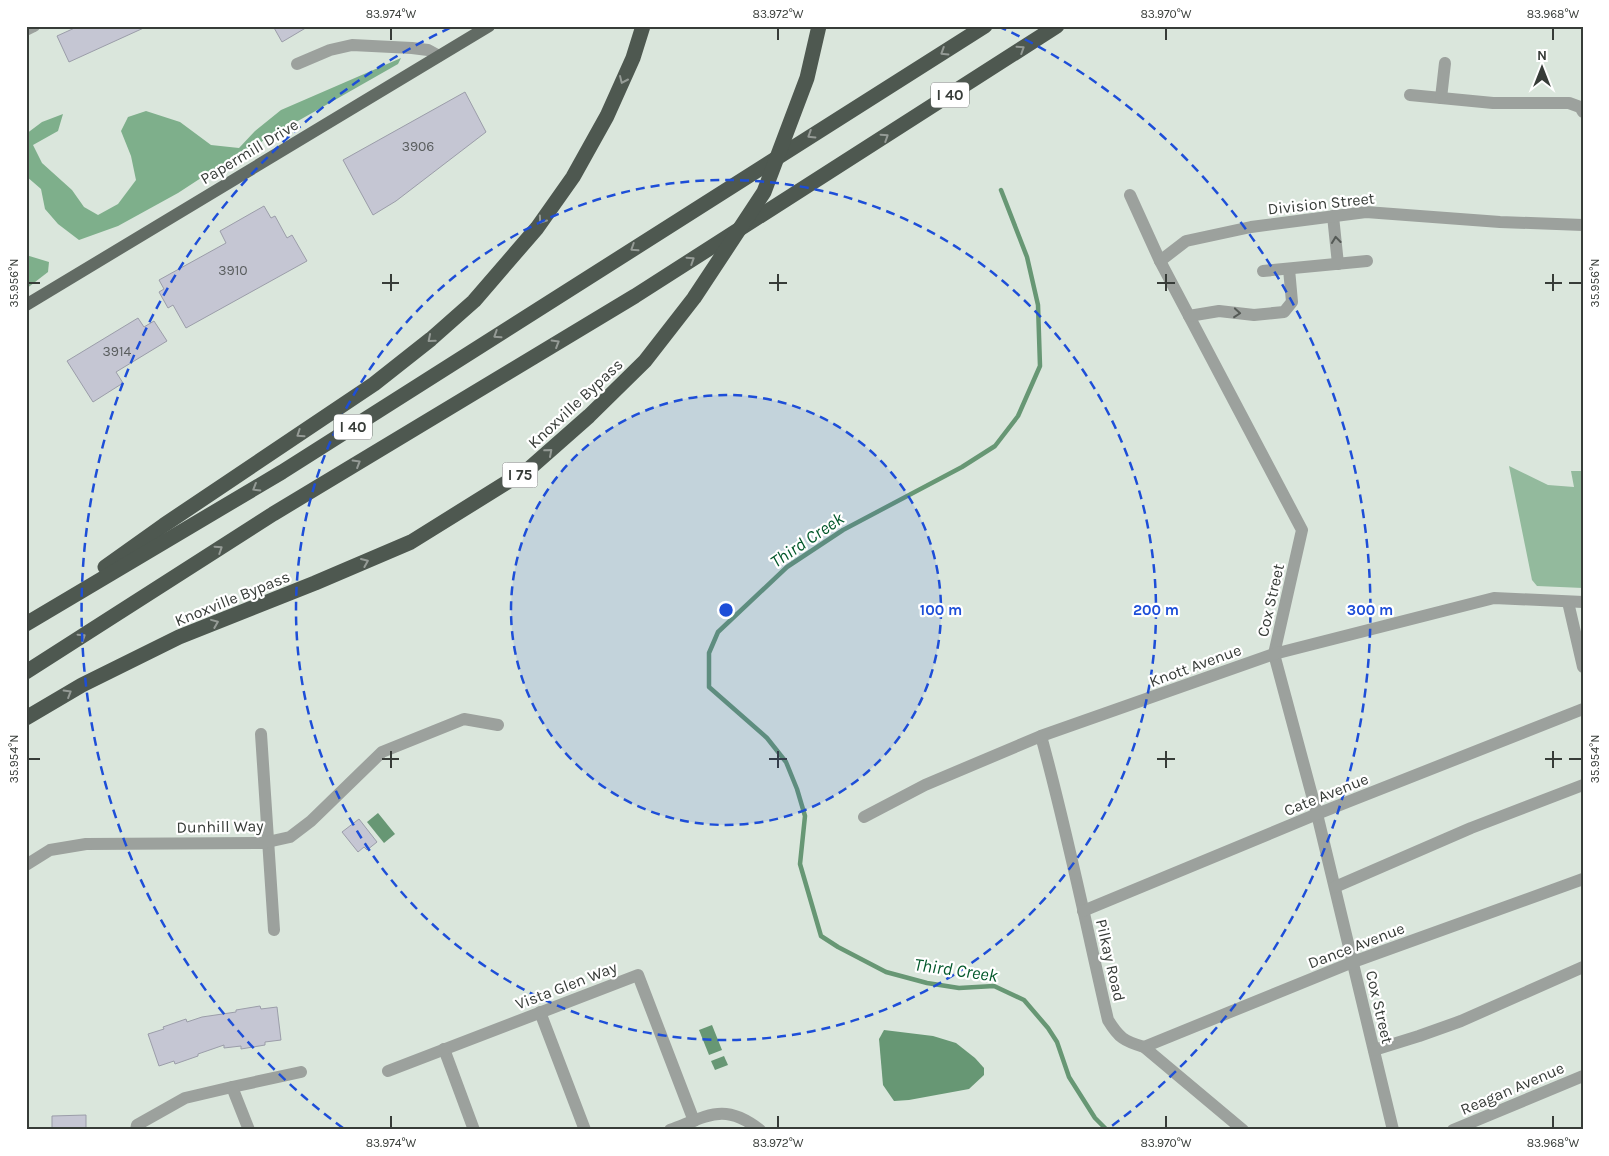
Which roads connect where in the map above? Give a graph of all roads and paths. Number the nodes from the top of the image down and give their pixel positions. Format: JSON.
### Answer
{"nodes":[{"id":1,"x":34,"y":26,"type":"edge"},
{"id":2,"x":489,"y":26,"type":"edge"},
{"id":3,"x":819,"y":26,"type":"edge"},
{"id":4,"x":985,"y":26,"type":"edge"},
{"id":5,"x":1057,"y":26,"type":"edge"},
{"id":6,"x":26,"y":30,"type":"edge"},
{"id":7,"x":641,"y":30,"type":"edge"},
{"id":8,"x":470,"y":32,"type":"edge"},
{"id":9,"x":439,"y":56,"type":"junction"},
{"id":10,"x":1445,"y":63,"type":"dead end"},
{"id":11,"x":297,"y":64,"type":"dead end"},
{"id":12,"x":1410,"y":95,"type":"dead end"},
{"id":13,"x":1441,"y":98,"type":"junction"},
{"id":14,"x":1583,"y":112,"type":"edge"},
{"id":15,"x":1130,"y":195,"type":"dead end"},
{"id":16,"x":1333,"y":216,"type":"junction"},
{"id":17,"x":1583,"y":225,"type":"edge"},
{"id":18,"x":1160,"y":261,"type":"junction"},
{"id":19,"x":1367,"y":261,"type":"dead end"},
{"id":20,"x":1338,"y":264,"type":"junction"},
{"id":21,"x":1289,"y":269,"type":"junction"},
{"id":22,"x":1262,"y":271,"type":"dead end"},
{"id":23,"x":26,"y":305,"type":"edge"},
{"id":24,"x":1189,"y":316,"type":"junction"},
{"id":25,"x":1568,"y":602,"type":"junction"},
{"id":26,"x":1583,"y":602,"type":"edge"},
{"id":27,"x":26,"y":623,"type":"edge"},
{"id":28,"x":1274,"y":654,"type":"junction"},
{"id":29,"x":1583,"y":667,"type":"edge"},
{"id":30,"x":26,"y":672,"type":"edge"},
{"id":31,"x":1583,"y":709,"type":"edge"},
{"id":32,"x":26,"y":718,"type":"edge"},
{"id":33,"x":498,"y":725,"type":"dead end"},
{"id":34,"x":261,"y":734,"type":"dead end"},
{"id":35,"x":1041,"y":736,"type":"junction"},
{"id":36,"x":1583,"y":785,"type":"edge"},
{"id":37,"x":1317,"y":814,"type":"junction"},
{"id":38,"x":864,"y":817,"type":"dead end"},
{"id":39,"x":268,"y":842,"type":"junction"},
{"id":40,"x":26,"y":865,"type":"edge"},
{"id":41,"x":1583,"y":879,"type":"edge"},
{"id":42,"x":1335,"y":887,"type":"junction"},
{"id":43,"x":1083,"y":911,"type":"junction"},
{"id":44,"x":274,"y":930,"type":"dead end"},
{"id":45,"x":1353,"y":962,"type":"junction"},
{"id":46,"x":1583,"y":967,"type":"edge"},
{"id":47,"x":540,"y":1012,"type":"junction"},
{"id":48,"x":1144,"y":1047,"type":"junction"},
{"id":49,"x":444,"y":1049,"type":"junction"},
{"id":50,"x":1374,"y":1050,"type":"junction"},
{"id":51,"x":388,"y":1071,"type":"dead end"},
{"id":52,"x":301,"y":1072,"type":"dead end"},
{"id":53,"x":1583,"y":1076,"type":"edge"},
{"id":54,"x":232,"y":1087,"type":"junction"},
{"id":55,"x":694,"y":1121,"type":"junction"},
{"id":56,"x":136,"y":1130,"type":"edge"},
{"id":57,"x":249,"y":1130,"type":"edge"},
{"id":58,"x":474,"y":1130,"type":"edge"},
{"id":59,"x":585,"y":1130,"type":"edge"},
{"id":60,"x":670,"y":1130,"type":"edge"},
{"id":61,"x":760,"y":1130,"type":"edge"},
{"id":62,"x":1243,"y":1130,"type":"edge"},
{"id":63,"x":1393,"y":1130,"type":"edge"},
{"id":64,"x":1453,"y":1130,"type":"edge"}],
"edges":[{"from":1,"to":6,"type":"street"},
{"from":2,"to":8,"type":"main road","name":"Papermill Drive"},
{"from":32,"to":3,"type":"highway","name":"Knoxville Bypass","number":"I 75","one_way":true},
{"from":4,"to":27,"type":"highway","number":"I 40","one_way":true},
{"from":30,"to":5,"type":"highway","number":"I 40","one_way":true},
{"from":7,"to":27,"type":"highway","one_way":true},
{"from":8,"to":9,"type":"main road","name":"Papermill Drive"},
{"from":9,"to":11,"type":"street"},
{"from":9,"to":23,"type":"main road","name":"Papermill Drive"},
{"from":10,"to":13,"type":"street"},
{"from":12,"to":13,"type":"street"},
{"from":13,"to":14,"type":"street"},
{"from":15,"to":18,"type":"street","name":"Cox Street"},
{"from":16,"to":17,"type":"street","name":"Division Street"},
{"from":16,"to":18,"type":"street","name":"Division Street"},
{"from":20,"to":16,"type":"street","one_way":true},
{"from":18,"to":24,"type":"street","name":"Cox Street"},
{"from":19,"to":20,"type":"street"},
{"from":20,"to":21,"type":"street"},
{"from":21,"to":22,"type":"street"},
{"from":24,"to":21,"type":"street","one_way":true},
{"from":24,"to":28,"type":"street","name":"Cox Street"},
{"from":25,"to":26,"type":"street","name":"Knott Avenue"},
{"from":25,"to":28,"type":"street","name":"Knott Avenue"},
{"from":25,"to":29,"type":"street"},
{"from":28,"to":35,"type":"street","name":"Knott Avenue"},
{"from":28,"to":37,"type":"street","name":"Cox Street"},
{"from":31,"to":37,"type":"street","name":"Cate Avenue"},
{"from":33,"to":39,"type":"street","name":"Dunhill Way"},
{"from":34,"to":39,"type":"street"},
{"from":35,"to":38,"type":"street","name":"Knott Avenue"},
{"from":35,"to":43,"type":"street","name":"Pilkay Road"},
{"from":36,"to":42,"type":"street"},
{"from":37,"to":42,"type":"street","name":"Cox Street"},
{"from":37,"to":43,"type":"street","name":"Cate Avenue"},
{"from":39,"to":40,"type":"street","name":"Dunhill Way"},
{"from":39,"to":44,"type":"street"},
{"from":41,"to":45,"type":"street","name":"Dance Avenue"},
{"from":42,"to":45,"type":"street","name":"Cox Street"},
{"from":43,"to":48,"type":"street","name":"Pilkay Road"},
{"from":45,"to":48,"type":"street","name":"Dance Avenue"},
{"from":45,"to":50,"type":"street","name":"Cox Street"},
{"from":46,"to":50,"type":"street"},
{"from":47,"to":49,"type":"street","name":"Vista Glen Way"},
{"from":47,"to":55,"type":"street","name":"Vista Glen Way"},
{"from":47,"to":59,"type":"street"},
{"from":48,"to":62,"type":"street","name":"Pilkay Road"},
{"from":49,"to":51,"type":"street","name":"Vista Glen Way"},
{"from":49,"to":58,"type":"street"},
{"from":50,"to":63,"type":"street","name":"Cox Street"},
{"from":52,"to":54,"type":"street"},
{"from":53,"to":64,"type":"street","name":"Reagan Avenue"},
{"from":54,"to":56,"type":"street"},
{"from":54,"to":57,"type":"street"},
{"from":55,"to":60,"type":"street"},
{"from":55,"to":61,"type":"street"}]}
